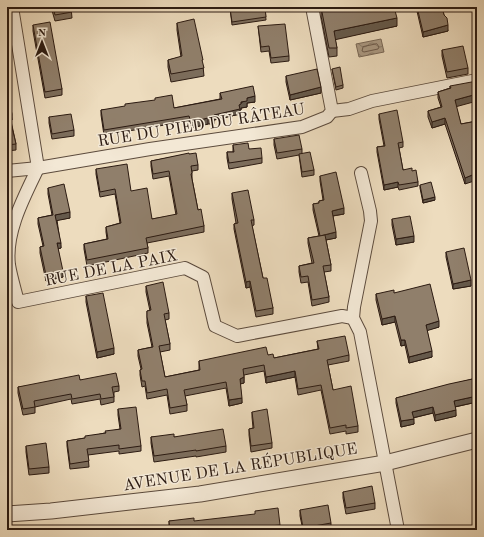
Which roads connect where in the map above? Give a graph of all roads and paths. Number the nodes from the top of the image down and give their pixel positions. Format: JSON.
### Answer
{"nodes":[{"id":1,"x":12,"y":7,"type":"edge"},
{"id":2,"x":312,"y":7,"type":"edge"},
{"id":3,"x":477,"y":80,"type":"edge"},
{"id":4,"x":332,"y":111,"type":"junction"},
{"id":5,"x":38,"y":168,"type":"junction"},
{"id":6,"x":7,"y":171,"type":"edge"},
{"id":7,"x":361,"y":172,"type":"dead end"},
{"id":8,"x":353,"y":318,"type":"junction"},
{"id":9,"x":477,"y":440,"type":"edge"},
{"id":10,"x":385,"y":463,"type":"junction"},
{"id":11,"x":7,"y":514,"type":"edge"},
{"id":12,"x":398,"y":530,"type":"edge"}],
"edges":[{"from":1,"to":5,"type":"street"},
{"from":2,"to":4,"type":"street"},
{"from":3,"to":4,"type":"street"},
{"from":4,"to":5,"type":"street","name":"RUE DU PIED DU RÂTEAU"},
{"from":5,"to":6,"type":"street","name":"RUE DU PIED DU RÂTEAU"},
{"from":5,"to":8,"type":"street","name":"RUE DE LA PAIX"},
{"from":7,"to":8,"type":"street"},
{"from":8,"to":10,"type":"street"},
{"from":9,"to":10,"type":"street","name":"AVENUE DE LA RÉPUBLIQUE"},
{"from":10,"to":11,"type":"street","name":"AVENUE DE LA RÉPUBLIQUE"},
{"from":10,"to":12,"type":"street"}]}
